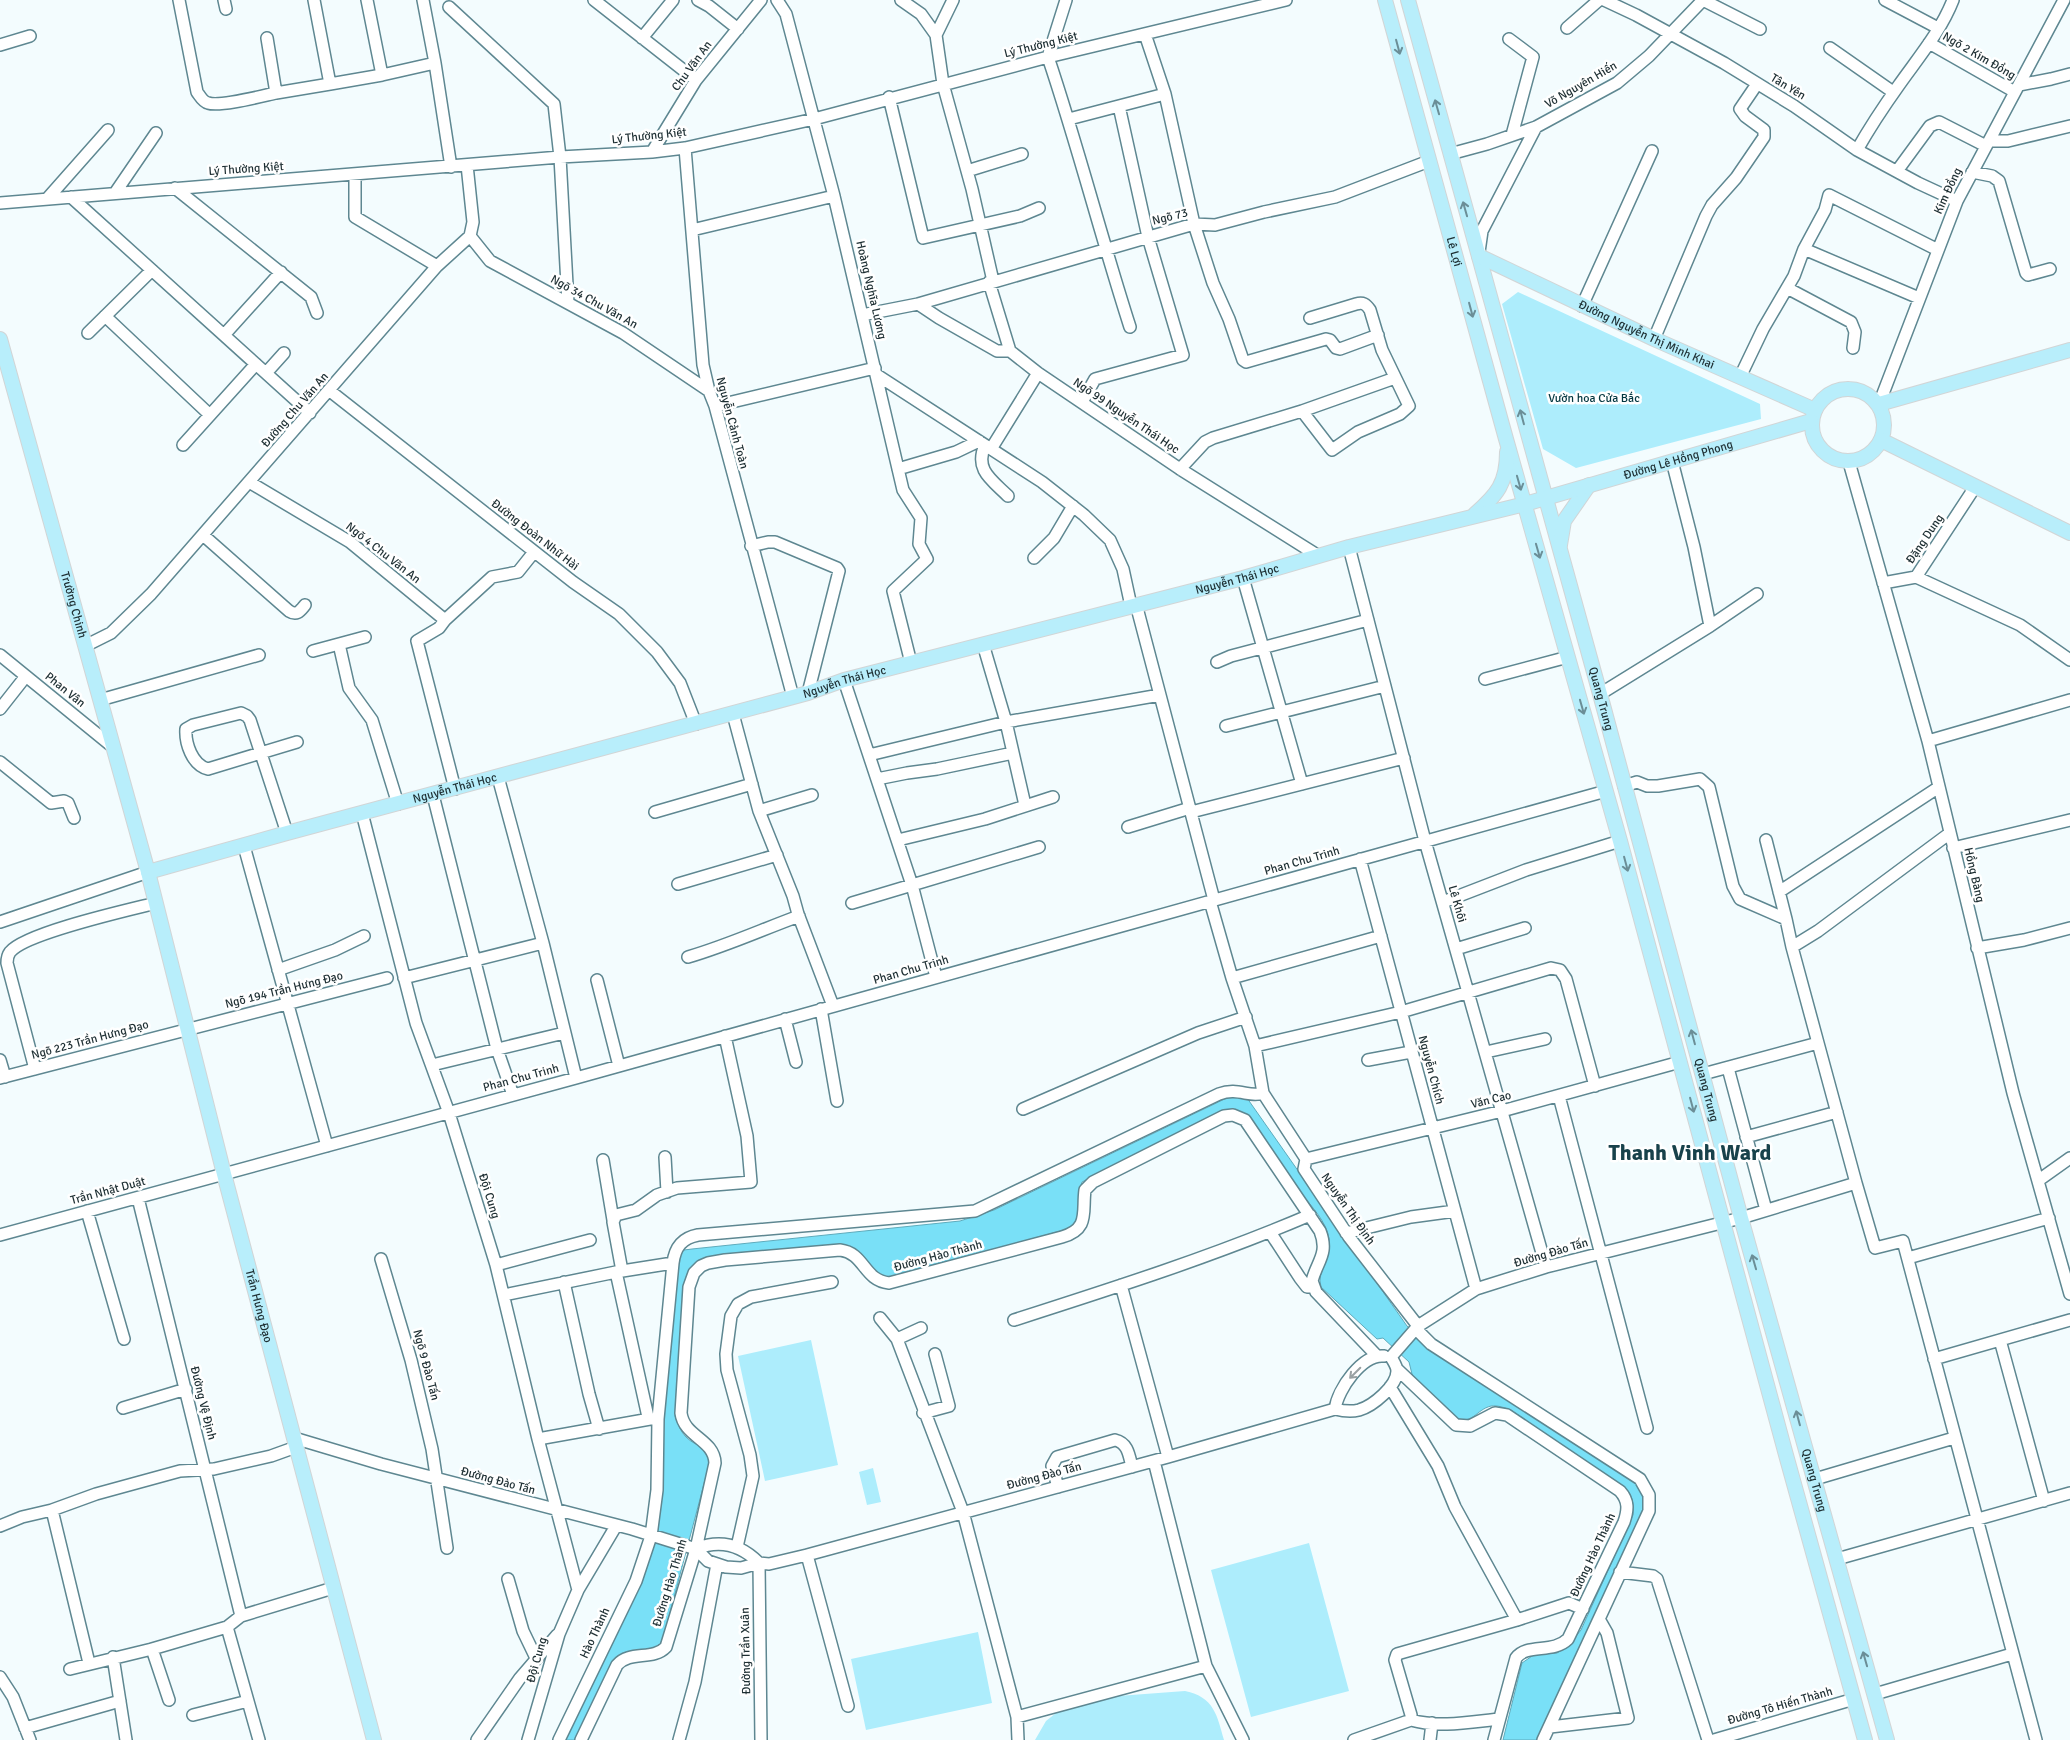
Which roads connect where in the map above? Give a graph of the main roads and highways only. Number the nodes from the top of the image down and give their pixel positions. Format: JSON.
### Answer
{"nodes":[{"id":1,"x":1385,"y":0,"type":"edge"},
{"id":2,"x":1408,"y":0,"type":"edge"},
{"id":3,"x":1478,"y":256,"type":"junction"},
{"id":4,"x":1458,"y":263,"type":"junction"},
{"id":5,"x":0,"y":339,"type":"edge"},
{"id":6,"x":2070,"y":350,"type":"edge"},
{"id":7,"x":1879,"y":404,"type":"junction"},
{"id":8,"x":1813,"y":415,"type":"junction"},
{"id":9,"x":1506,"y":439,"type":"junction"},
{"id":10,"x":1882,"y":440,"type":"junction"},
{"id":11,"x":1589,"y":485,"type":"junction"},
{"id":12,"x":1544,"y":498,"type":"junction"},
{"id":13,"x":1525,"y":504,"type":"junction"},
{"id":14,"x":1471,"y":517,"type":"junction"},
{"id":15,"x":2070,"y":533,"type":"edge"},
{"id":16,"x":1564,"y":568,"type":"junction"},
{"id":17,"x":1624,"y":786,"type":"junction"},
{"id":18,"x":1606,"y":791,"type":"junction"},
{"id":19,"x":148,"y":872,"type":"junction"},
{"id":20,"x":1784,"y":1368,"type":"junction"},
{"id":21,"x":1764,"y":1374,"type":"junction"},
{"id":22,"x":1875,"y":1694,"type":"junction"},
{"id":23,"x":1854,"y":1699,"type":"junction"},
{"id":24,"x":374,"y":1740,"type":"edge"},
{"id":25,"x":1865,"y":1740,"type":"edge"},
{"id":26,"x":1887,"y":1740,"type":"edge"}],
"edges":[{"from":1,"to":4,"type":"main road","name":"Lê Lợi","one_way":true},
{"from":3,"to":2,"type":"main road","name":"Lê Lợi","one_way":true},
{"from":3,"to":4,"type":"main road"},
{"from":3,"to":8,"type":"main road","name":"Đường Nguyễn Thị Minh Khai"},
{"from":12,"to":3,"type":"main road","name":"Lê Lợi","one_way":true},
{"from":4,"to":9,"type":"main road","name":"Lê Lợi","one_way":true},
{"from":5,"to":19,"type":"main road","name":"Trường Chinh"},
{"from":6,"to":7,"type":"main road"},
{"from":7,"to":8,"type":"main road"},
{"from":7,"to":10,"type":"main road"},
{"from":8,"to":10,"type":"main road"},
{"from":8,"to":11,"type":"main road","name":"Đường Lê Hồng Phong"},
{"from":9,"to":13,"type":"main road","name":"Lê Lợi","one_way":true},
{"from":9,"to":14,"type":"main road"},
{"from":10,"to":15,"type":"main road"},
{"from":11,"to":12,"type":"main road","name":"Đường Lê Hồng Phong"},
{"from":11,"to":16,"type":"main road"},
{"from":12,"to":13,"type":"main road","name":"Nguyễn Thái Học"},
{"from":12,"to":16,"type":"main road","name":"Quang Trung"},
{"from":13,"to":14,"type":"main road","name":"Nguyễn Thái Học"},
{"from":13,"to":18,"type":"main road","name":"Quang Trung","one_way":true},
{"from":14,"to":19,"type":"main road","name":"Nguyễn Thái Học"},
{"from":16,"to":17,"type":"main road","name":"Quang Trung"},
{"from":17,"to":18,"type":"main road"},
{"from":20,"to":17,"type":"main road","name":"Quang Trung","one_way":true},
{"from":18,"to":21,"type":"main road","name":"Quang Trung","one_way":true},
{"from":19,"to":24,"type":"main road","name":"Trần Hưng Đạo"},
{"from":20,"to":21,"type":"main road"},
{"from":22,"to":20,"type":"main road","name":"Quang Trung","one_way":true},
{"from":21,"to":23,"type":"main road","name":"Quang Trung"},
{"from":22,"to":23,"type":"main road"},
{"from":22,"to":26,"type":"main road","name":"Quang Trung"},
{"from":23,"to":25,"type":"main road","name":"Quang Trung"}]}
